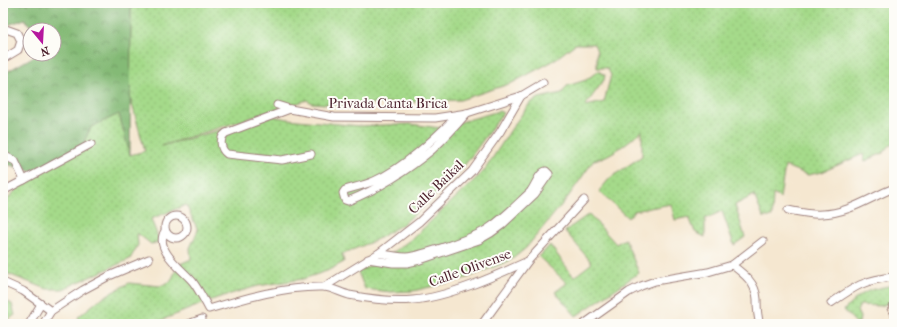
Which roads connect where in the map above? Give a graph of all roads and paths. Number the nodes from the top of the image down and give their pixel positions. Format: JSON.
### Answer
{"nodes":[{"id":1,"x":3,"y":28,"type":"edge"},
{"id":2,"x":3,"y":60,"type":"edge"},
{"id":3,"x":543,"y":83,"type":"dead end"},
{"id":4,"x":522,"y":96,"type":"junction"},
{"id":5,"x":277,"y":105,"type":"dead end"},
{"id":6,"x":290,"y":109,"type":"junction"},
{"id":7,"x":467,"y":113,"type":"junction"},
{"id":8,"x":457,"y":116,"type":"junction"},
{"id":9,"x":91,"y":144,"type":"dead end"},
{"id":10,"x":311,"y":154,"type":"dead end"},
{"id":11,"x":3,"y":155,"type":"edge"},
{"id":12,"x":24,"y":180,"type":"junction"},
{"id":13,"x":894,"y":188,"type":"edge"},
{"id":14,"x":3,"y":191,"type":"edge"},
{"id":15,"x":584,"y":200,"type":"dead end"},
{"id":16,"x":788,"y":210,"type":"dead end"},
{"id":17,"x":166,"y":231,"type":"dead end"},
{"id":18,"x":763,"y":241,"type":"dead end"},
{"id":19,"x":379,"y":253,"type":"junction"},
{"id":20,"x":149,"y":259,"type":"dead end"},
{"id":21,"x":368,"y":259,"type":"junction"},
{"id":22,"x":528,"y":261,"type":"junction"},
{"id":23,"x":732,"y":265,"type":"junction"},
{"id":24,"x":894,"y":277,"type":"edge"},
{"id":25,"x":3,"y":282,"type":"edge"},
{"id":26,"x":324,"y":287,"type":"junction"},
{"id":27,"x":832,"y":303,"type":"dead end"},
{"id":28,"x":41,"y":304,"type":"junction"},
{"id":29,"x":51,"y":311,"type":"junction"},
{"id":30,"x":202,"y":319,"type":"dead end"},
{"id":31,"x":757,"y":322,"type":"edge"},
{"id":32,"x":29,"y":324,"type":"edge"},
{"id":33,"x":43,"y":324,"type":"edge"},
{"id":34,"x":188,"y":324,"type":"edge"},
{"id":35,"x":482,"y":324,"type":"edge"},
{"id":36,"x":584,"y":324,"type":"edge"}],
"edges":[{"from":1,"to":2,"type":"street"},
{"from":3,"to":4,"type":"street","name":"Calle Baikal"},
{"from":4,"to":7,"type":"street","name":"Privada Canta Brica"},
{"from":4,"to":19,"type":"street","name":"Calle Baikal"},
{"from":5,"to":6,"type":"street","name":"Privada Canta Brica"},
{"from":6,"to":8,"type":"street","name":"Privada Canta Brica"},
{"from":6,"to":10,"type":"street"},
{"from":7,"to":8,"type":"street","name":"Privada Canta Brica"},
{"from":7,"to":8,"type":"street"},
{"from":9,"to":12,"type":"street"},
{"from":11,"to":12,"type":"street"},
{"from":12,"to":14,"type":"street"},
{"from":13,"to":16,"type":"street"},
{"from":15,"to":22,"type":"street"},
{"from":17,"to":26,"type":"street","name":"Calle Olivense"},
{"from":18,"to":23,"type":"street"},
{"from":19,"to":21,"type":"street","name":"Calle Baikal"},
{"from":19,"to":21,"type":"street"},
{"from":20,"to":29,"type":"street"},
{"from":21,"to":26,"type":"street","name":"Calle Baikal"},
{"from":22,"to":26,"type":"street","name":"Calle Olivense"},
{"from":22,"to":35,"type":"street"},
{"from":23,"to":31,"type":"street"},
{"from":23,"to":36,"type":"street"},
{"from":24,"to":27,"type":"street"},
{"from":25,"to":28,"type":"street"},
{"from":28,"to":29,"type":"street"},
{"from":28,"to":32,"type":"street"},
{"from":29,"to":33,"type":"street"},
{"from":30,"to":34,"type":"street"}]}
